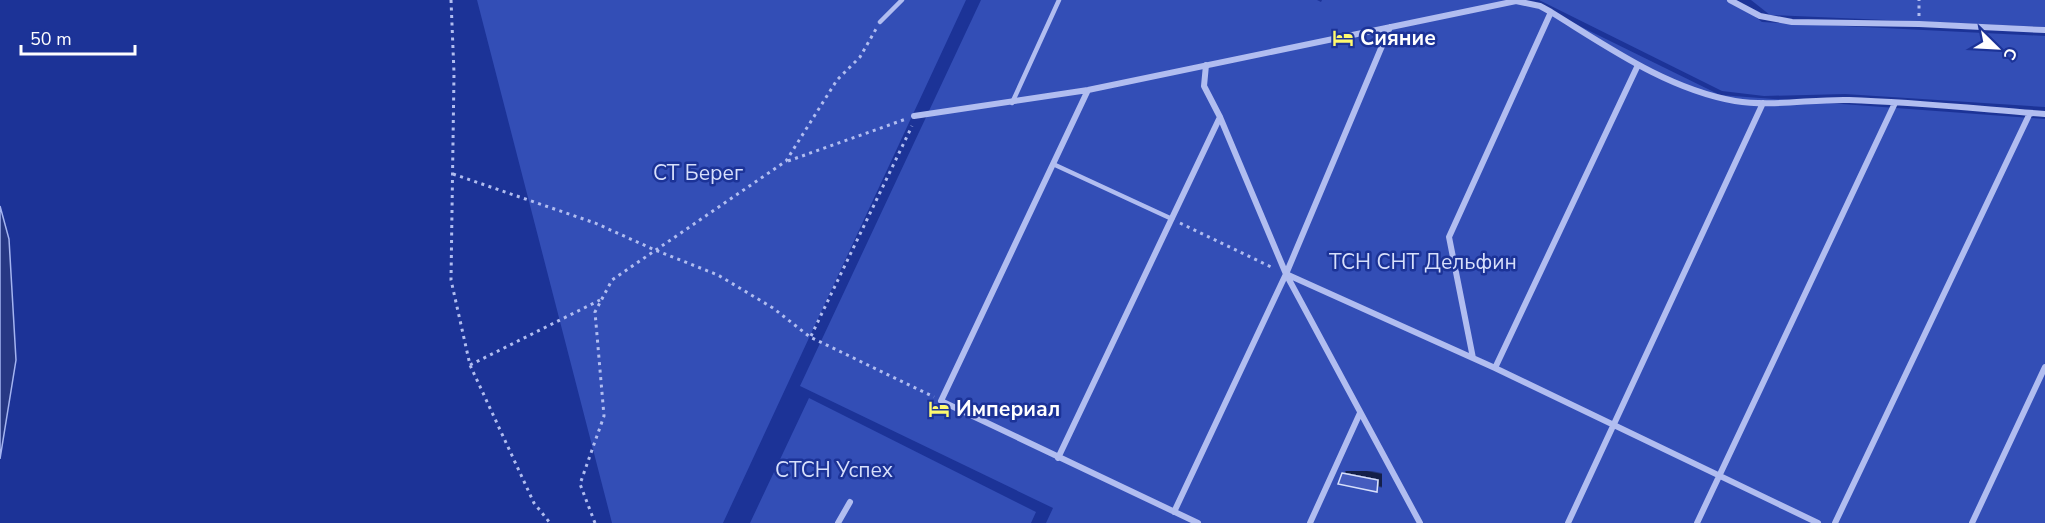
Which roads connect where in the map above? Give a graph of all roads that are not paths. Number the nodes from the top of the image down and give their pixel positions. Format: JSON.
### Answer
{"nodes":[{"id":1,"x":902,"y":0,"type":"edge"},
{"id":2,"x":1059,"y":0,"type":"edge"},
{"id":3,"x":1730,"y":0,"type":"edge"},
{"id":4,"x":1551,"y":12,"type":"junction"},
{"id":5,"x":880,"y":22,"type":"road end"},
{"id":6,"x":1390,"y":27,"type":"junction"},
{"id":7,"x":2045,"y":30,"type":"edge"},
{"id":8,"x":1206,"y":65,"type":"junction"},
{"id":9,"x":1638,"y":65,"type":"junction"},
{"id":10,"x":1088,"y":90,"type":"junction"},
{"id":11,"x":1012,"y":103,"type":"junction"},
{"id":12,"x":1763,"y":103,"type":"junction"},
{"id":13,"x":1895,"y":103,"type":"junction"},
{"id":14,"x":2030,"y":112,"type":"junction"},
{"id":15,"x":2045,"y":114,"type":"edge"},
{"id":16,"x":914,"y":116,"type":"road end"},
{"id":17,"x":1220,"y":117,"type":"junction"},
{"id":18,"x":1053,"y":164,"type":"junction"},
{"id":19,"x":1172,"y":219,"type":"junction"},
{"id":20,"x":1286,"y":274,"type":"junction"},
{"id":21,"x":1473,"y":358,"type":"junction"},
{"id":22,"x":2045,"y":367,"type":"edge"},
{"id":23,"x":1494,"y":368,"type":"junction"},
{"id":24,"x":1360,"y":413,"type":"junction"},
{"id":25,"x":1614,"y":426,"type":"junction"},
{"id":26,"x":1058,"y":458,"type":"junction"},
{"id":27,"x":1720,"y":476,"type":"junction"},
{"id":28,"x":850,"y":502,"type":"dead end"},
{"id":29,"x":1174,"y":512,"type":"junction"},
{"id":30,"x":838,"y":523,"type":"edge"},
{"id":31,"x":1198,"y":523,"type":"edge"},
{"id":32,"x":1310,"y":523,"type":"edge"},
{"id":33,"x":1420,"y":523,"type":"edge"},
{"id":34,"x":1568,"y":523,"type":"edge"},
{"id":35,"x":1697,"y":523,"type":"edge"},
{"id":36,"x":1818,"y":523,"type":"edge"},
{"id":37,"x":1835,"y":523,"type":"edge"},
{"id":38,"x":1972,"y":523,"type":"edge"}],
"edges":[{"from":1,"to":5,"type":"lane"},
{"from":2,"to":11,"type":"lane"},
{"from":3,"to":7,"type":"street"},
{"from":4,"to":6,"type":"street"},
{"from":4,"to":9,"type":"street"},
{"from":4,"to":21,"type":"street"},
{"from":6,"to":8,"type":"street"},
{"from":6,"to":20,"type":"street"},
{"from":8,"to":10,"type":"street"},
{"from":8,"to":17,"type":"street"},
{"from":9,"to":12,"type":"street"},
{"from":9,"to":23,"type":"street"},
{"from":10,"to":11,"type":"street"},
{"from":10,"to":18,"type":"street"},
{"from":11,"to":16,"type":"street"},
{"from":12,"to":13,"type":"street"},
{"from":12,"to":25,"type":"street"},
{"from":13,"to":14,"type":"street"},
{"from":13,"to":27,"type":"street"},
{"from":14,"to":15,"type":"street"},
{"from":14,"to":37,"type":"street"},
{"from":17,"to":19,"type":"street"},
{"from":17,"to":20,"type":"street"},
{"from":18,"to":19,"type":"lane"},
{"from":18,"to":26,"type":"street"},
{"from":19,"to":26,"type":"street"},
{"from":20,"to":21,"type":"street"},
{"from":20,"to":24,"type":"street"},
{"from":20,"to":29,"type":"street"},
{"from":21,"to":23,"type":"street"},
{"from":22,"to":38,"type":"street"},
{"from":23,"to":25,"type":"street"},
{"from":24,"to":32,"type":"street"},
{"from":24,"to":33,"type":"street"},
{"from":25,"to":27,"type":"street"},
{"from":25,"to":34,"type":"street"},
{"from":26,"to":29,"type":"street"},
{"from":27,"to":35,"type":"street"},
{"from":27,"to":36,"type":"street"},
{"from":28,"to":30,"type":"street"},
{"from":29,"to":31,"type":"street"}]}
